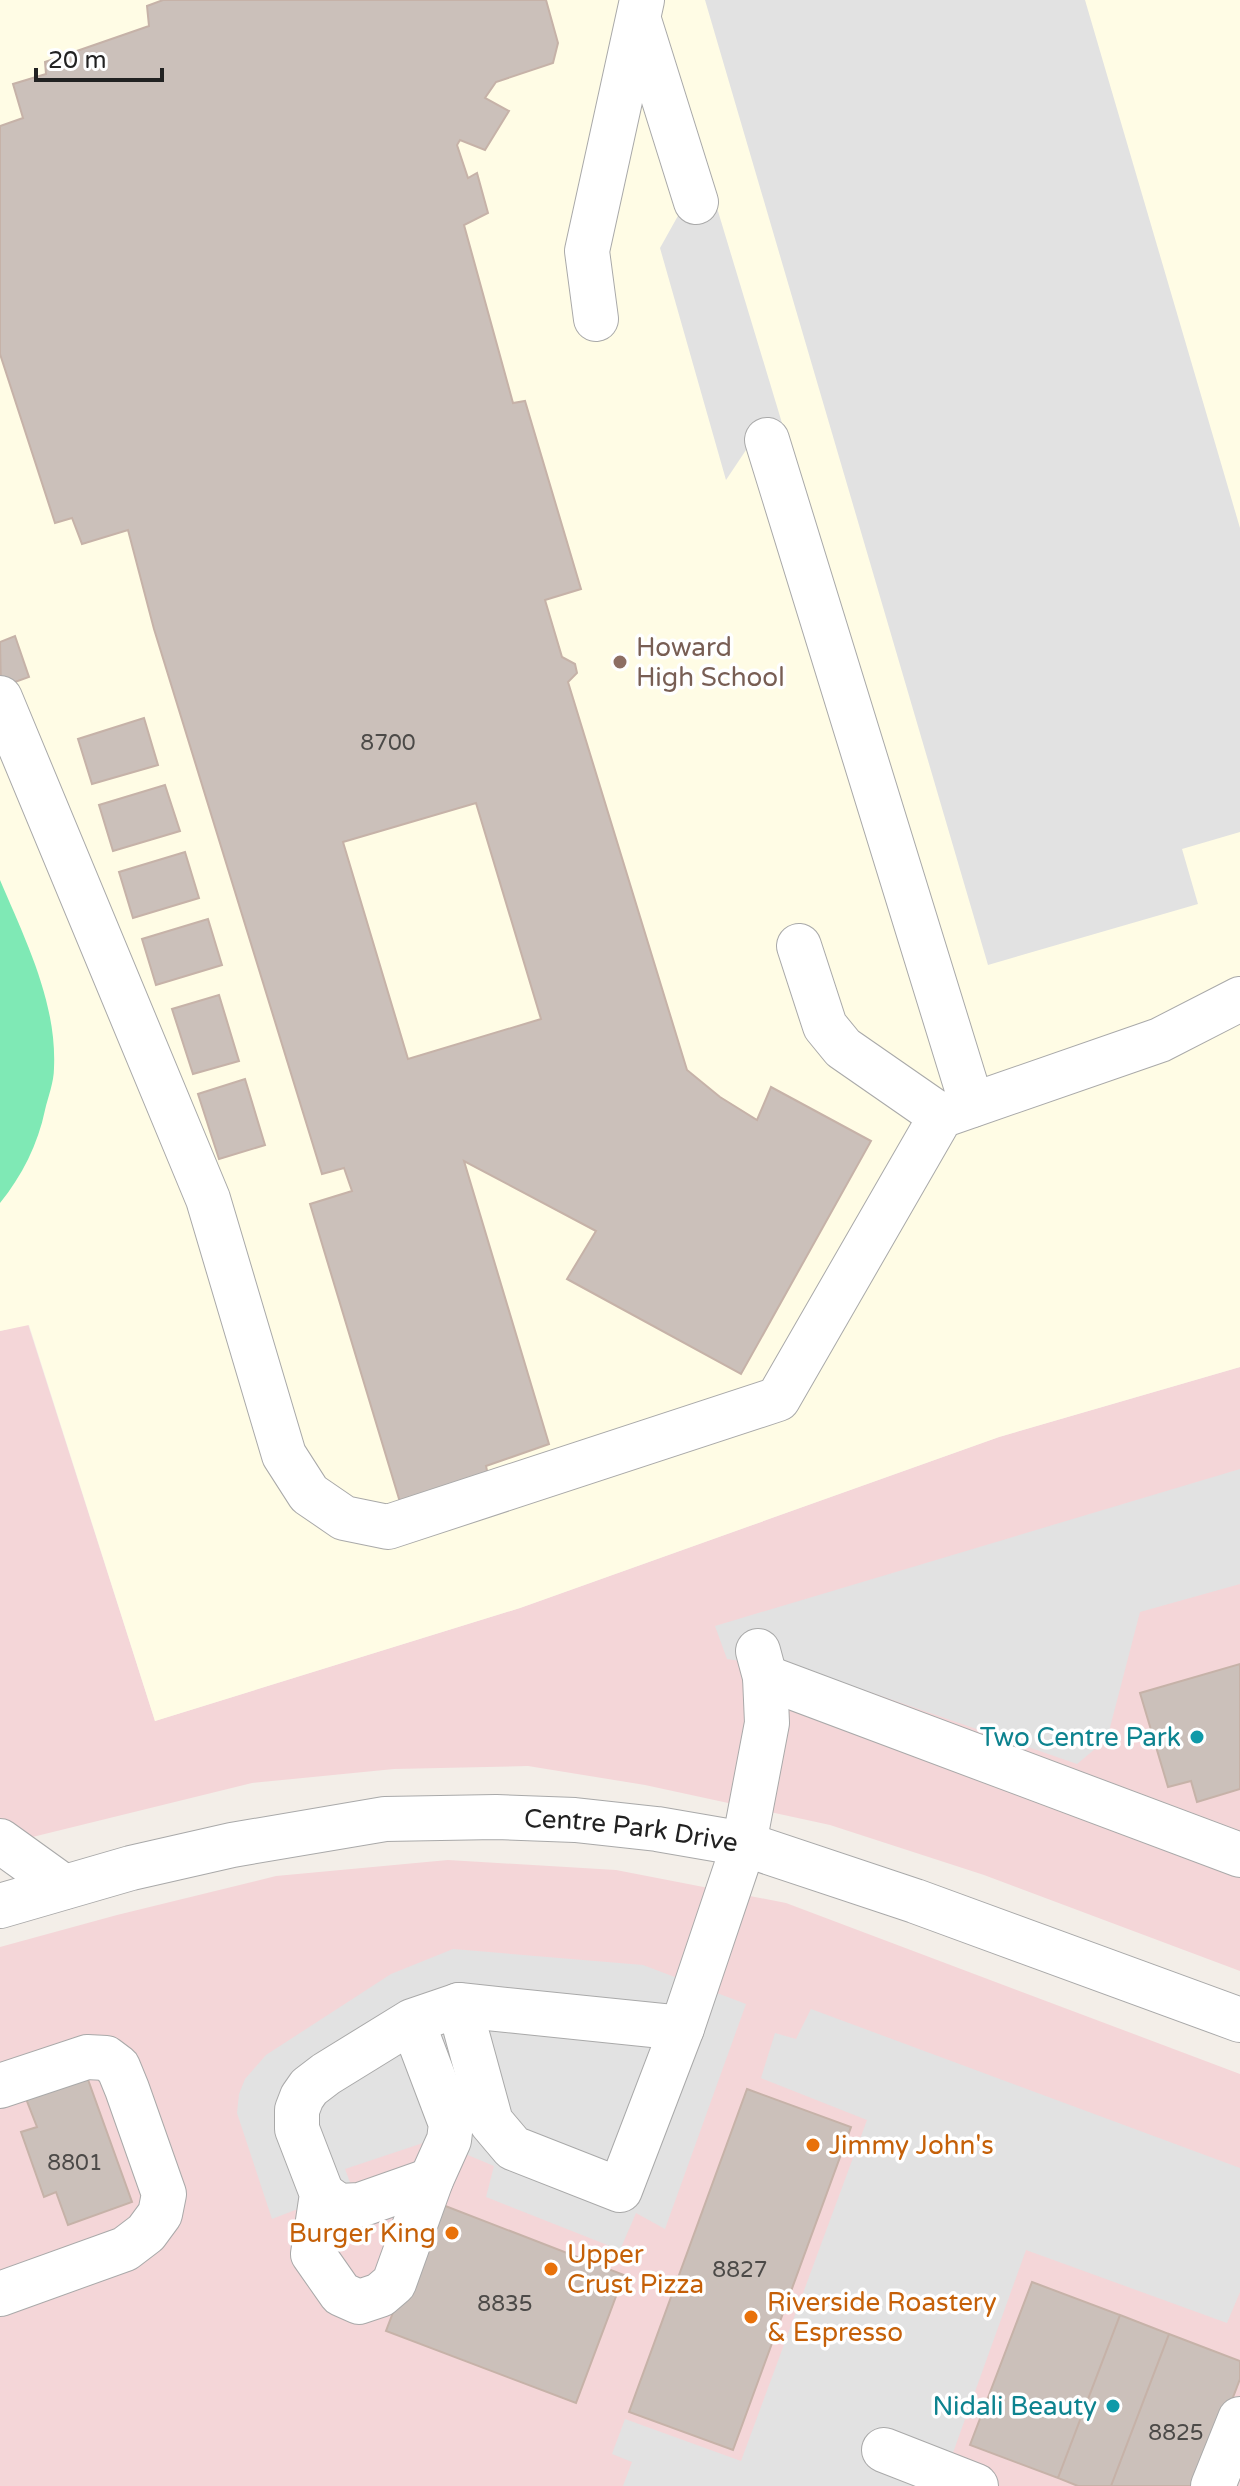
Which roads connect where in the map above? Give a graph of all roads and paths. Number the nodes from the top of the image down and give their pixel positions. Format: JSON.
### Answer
{"nodes":[{"id":1,"x":640,"y":9,"type":"edge"},
{"id":2,"x":696,"y":202,"type":"dead end"},
{"id":3,"x":596,"y":319,"type":"dead end"},
{"id":4,"x":767,"y":440,"type":"dead end"},
{"id":5,"x":0,"y":698,"type":"edge"},
{"id":6,"x":799,"y":946,"type":"dead end"},
{"id":7,"x":1223,"y":1009,"type":"edge"},
{"id":8,"x":956,"y":1110,"type":"junction"},
{"id":9,"x":0,"y":1841,"type":"edge"},
{"id":10,"x":744,"y":1844,"type":"junction"},
{"id":11,"x":1240,"y":1855,"type":"edge"},
{"id":12,"x":64,"y":1887,"type":"junction"},
{"id":13,"x":0,"y":1906,"type":"edge"},
{"id":14,"x":459,"y":2005,"type":"junction"},
{"id":15,"x":1240,"y":2020,"type":"edge"},
{"id":16,"x":412,"y":2021,"type":"junction"},
{"id":17,"x":682,"y":2028,"type":"junction"},
{"id":18,"x":0,"y":2086,"type":"edge"},
{"id":19,"x":431,"y":2180,"type":"junction"},
{"id":20,"x":322,"y":2194,"type":"junction"},
{"id":21,"x":0,"y":2294,"type":"edge"},
{"id":22,"x":1240,"y":2419,"type":"edge"},
{"id":23,"x":884,"y":2450,"type":"dead end"},
{"id":24,"x":976,"y":2486,"type":"edge"},
{"id":25,"x":1213,"y":2486,"type":"edge"}],
"edges":[{"from":1,"to":2,"type":"street"},
{"from":1,"to":3,"type":"street"},
{"from":4,"to":8,"type":"street"},
{"from":5,"to":8,"type":"street"},
{"from":6,"to":8,"type":"street"},
{"from":7,"to":8,"type":"street"},
{"from":9,"to":12,"type":"street"},
{"from":10,"to":11,"type":"street"},
{"from":10,"to":12,"type":"street","name":"Centre Park Drive"},
{"from":10,"to":15,"type":"street","name":"Centre Park Drive"},
{"from":10,"to":17,"type":"street"},
{"from":12,"to":13,"type":"street","name":"Centre Park Drive"},
{"from":14,"to":16,"type":"street"},
{"from":14,"to":17,"type":"street"},
{"from":14,"to":17,"type":"street"},
{"from":16,"to":19,"type":"street"},
{"from":16,"to":20,"type":"street"},
{"from":18,"to":21,"type":"street"},
{"from":19,"to":20,"type":"street"},
{"from":19,"to":20,"type":"street"},
{"from":22,"to":25,"type":"street"},
{"from":23,"to":24,"type":"street"}]}
